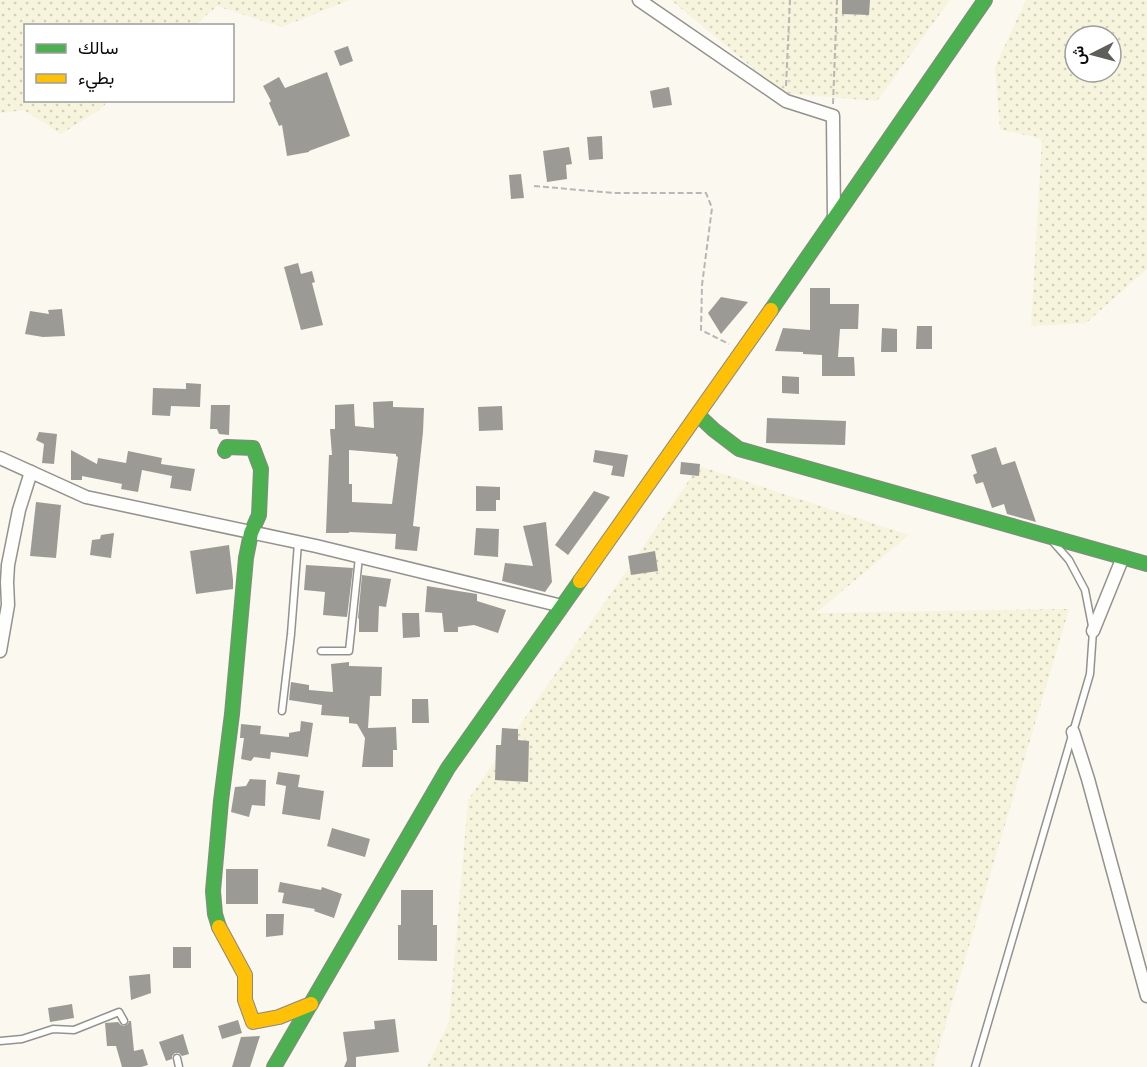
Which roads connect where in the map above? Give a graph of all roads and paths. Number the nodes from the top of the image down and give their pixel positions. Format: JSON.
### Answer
{"nodes":[{"id":1,"x":639,"y":0,"type":"edge"},
{"id":2,"x":790,"y":0,"type":"edge"},
{"id":3,"x":837,"y":0,"type":"edge"},
{"id":4,"x":985,"y":0,"type":"edge"},
{"id":5,"x":786,"y":100,"type":"junction"},
{"id":6,"x":833,"y":116,"type":"junction"},
{"id":7,"x":534,"y":186,"type":"dead end"},
{"id":8,"x":834,"y":219,"type":"junction"},
{"id":9,"x":742,"y":350,"type":"junction"},
{"id":10,"x":698,"y":415,"type":"junction"},
{"id":11,"x":225,"y":451,"type":"dead end"},
{"id":12,"x":0,"y":458,"type":"edge"},
{"id":13,"x":31,"y":472,"type":"junction"},
{"id":14,"x":251,"y":533,"type":"junction"},
{"id":15,"x":1048,"y":536,"type":"junction"},
{"id":16,"x":298,"y":543,"type":"junction"},
{"id":17,"x":359,"y":557,"type":"junction"},
{"id":18,"x":1123,"y":557,"type":"junction"},
{"id":19,"x":1147,"y":564,"type":"edge"},
{"id":20,"x":562,"y":606,"type":"junction"},
{"id":21,"x":1093,"y":631,"type":"junction"},
{"id":22,"x":0,"y":651,"type":"edge"},
{"id":23,"x":321,"y":651,"type":"dead end"},
{"id":24,"x":282,"y":711,"type":"dead end"},
{"id":25,"x":1073,"y":732,"type":"junction"},
{"id":26,"x":1147,"y":996,"type":"edge"},
{"id":27,"x":311,"y":1004,"type":"junction"},
{"id":28,"x":124,"y":1021,"type":"dead end"},
{"id":29,"x":0,"y":1041,"type":"edge"},
{"id":30,"x":177,"y":1058,"type":"dead end"},
{"id":31,"x":180,"y":1067,"type":"edge"},
{"id":32,"x":274,"y":1067,"type":"edge"},
{"id":33,"x":975,"y":1067,"type":"edge"}],
"edges":[{"from":1,"to":5,"type":"street"},
{"from":2,"to":5,"type":"path"},
{"from":3,"to":6,"type":"path"},
{"from":4,"to":8,"type":"main road"},
{"from":5,"to":6,"type":"street"},
{"from":6,"to":8,"type":"street"},
{"from":7,"to":9,"type":"path"},
{"from":8,"to":9,"type":"main road"},
{"from":9,"to":10,"type":"main road"},
{"from":10,"to":15,"type":"main road"},
{"from":10,"to":20,"type":"main road"},
{"from":11,"to":14,"type":"main road"},
{"from":12,"to":13,"type":"street"},
{"from":13,"to":14,"type":"street"},
{"from":13,"to":22,"type":"street"},
{"from":14,"to":16,"type":"street"},
{"from":14,"to":27,"type":"main road"},
{"from":15,"to":18,"type":"main road"},
{"from":15,"to":21,"type":"lane"},
{"from":16,"to":17,"type":"street"},
{"from":16,"to":24,"type":"lane"},
{"from":17,"to":20,"type":"street"},
{"from":17,"to":23,"type":"lane"},
{"from":18,"to":19,"type":"main road"},
{"from":18,"to":21,"type":"street"},
{"from":20,"to":27,"type":"main road"},
{"from":21,"to":25,"type":"lane"},
{"from":25,"to":26,"type":"street"},
{"from":25,"to":33,"type":"lane"},
{"from":27,"to":32,"type":"main road"},
{"from":28,"to":29,"type":"lane"},
{"from":30,"to":31,"type":"lane"}]}
